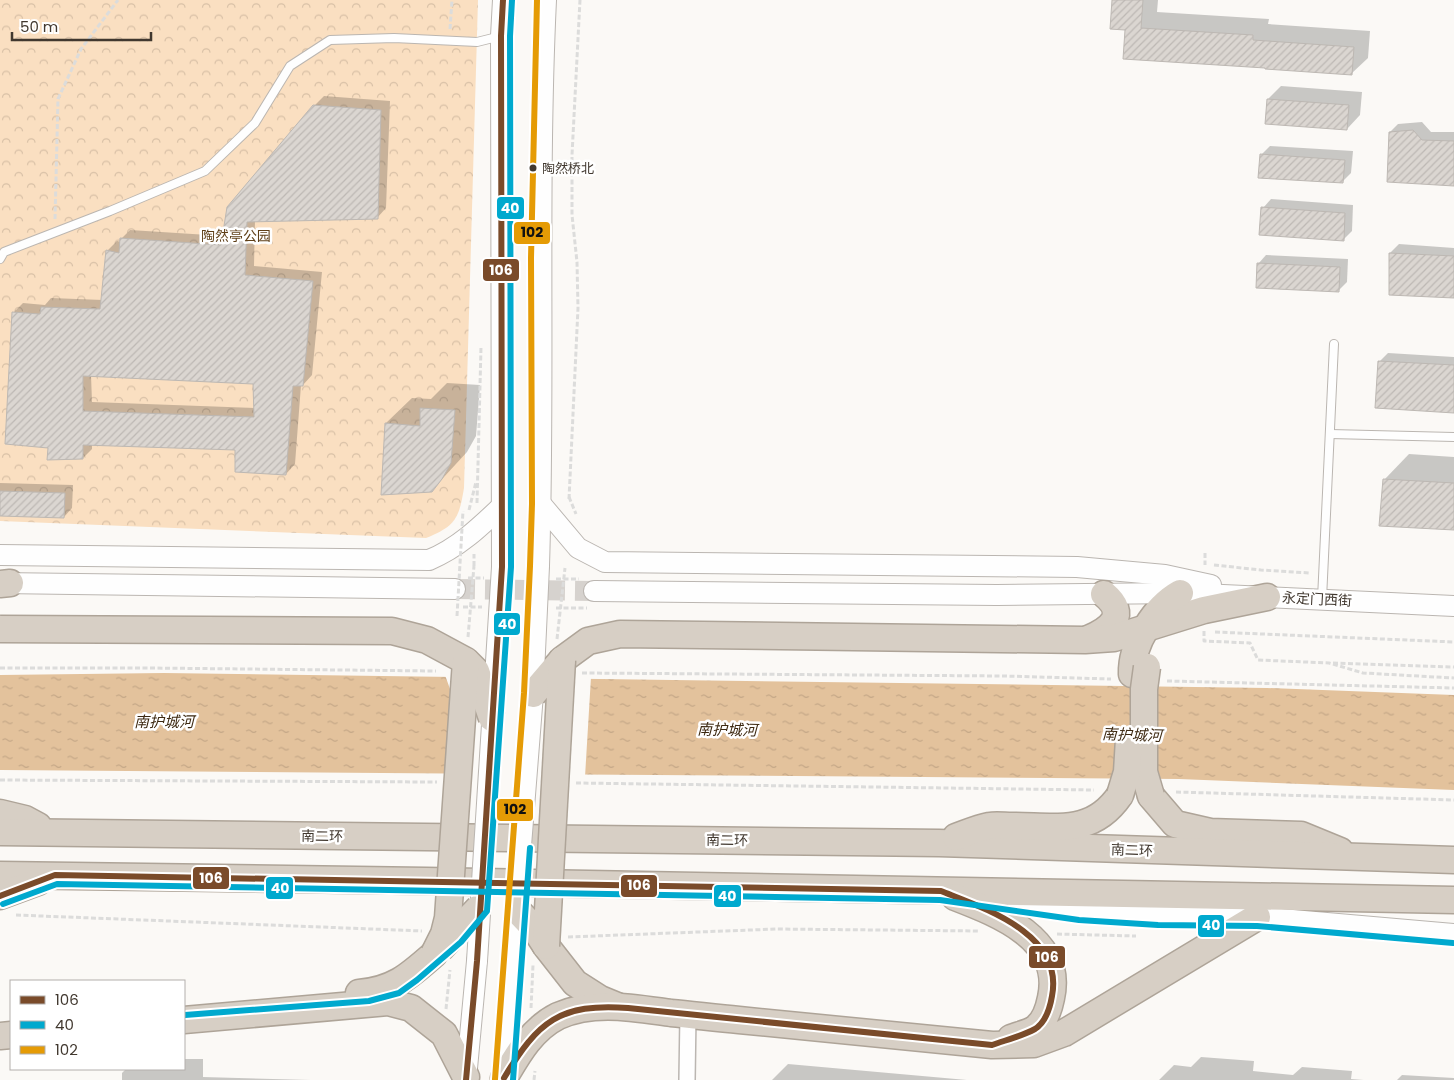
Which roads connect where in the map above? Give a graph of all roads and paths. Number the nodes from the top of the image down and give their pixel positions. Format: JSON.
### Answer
{"nodes":[{"id":1,"x":118,"y":0,"type":"edge"},
{"id":2,"x":452,"y":0,"type":"edge"},
{"id":3,"x":503,"y":0,"type":"edge"},
{"id":4,"x":546,"y":0,"type":"edge"},
{"id":5,"x":580,"y":0,"type":"edge"},
{"id":6,"x":501,"y":36,"type":"junction"},
{"id":7,"x":449,"y":42,"type":"junction"},
{"id":8,"x":55,"y":232,"type":"junction"},
{"id":9,"x":0,"y":259,"type":"edge"},
{"id":10,"x":1334,"y":344,"type":"dead end"},
{"id":11,"x":1330,"y":434,"type":"junction"},
{"id":12,"x":1454,"y":437,"type":"edge"},
{"id":13,"x":541,"y":504,"type":"junction"},
{"id":14,"x":503,"y":505,"type":"junction"},
{"id":15,"x":463,"y":511,"type":"dead end"},
{"id":16,"x":567,"y":533,"type":"junction"},
{"id":17,"x":0,"y":555,"type":"edge"},
{"id":18,"x":474,"y":566,"type":"dead end"},
{"id":19,"x":546,"y":572,"type":"junction"},
{"id":20,"x":484,"y":578,"type":"dead end"},
{"id":21,"x":3,"y":583,"type":"edge"},
{"id":22,"x":455,"y":584,"type":"joint"},
{"id":23,"x":589,"y":585,"type":"joint"},
{"id":24,"x":1104,"y":594,"type":"junction"},
{"id":25,"x":1267,"y":597,"type":"junction"},
{"id":26,"x":1322,"y":600,"type":"junction"},
{"id":27,"x":1183,"y":604,"type":"junction"},
{"id":28,"x":1454,"y":606,"type":"edge"},
{"id":29,"x":456,"y":616,"type":"dead end"},
{"id":30,"x":1147,"y":627,"type":"junction"},
{"id":31,"x":0,"y":629,"type":"edge"},
{"id":32,"x":1085,"y":640,"type":"junction"},
{"id":33,"x":1204,"y":641,"type":"dead end"},
{"id":34,"x":466,"y":661,"type":"junction"},
{"id":35,"x":1330,"y":662,"type":"junction"},
{"id":36,"x":570,"y":666,"type":"junction"},
{"id":37,"x":1454,"y":667,"type":"edge"},
{"id":38,"x":0,"y":668,"type":"edge"},
{"id":39,"x":438,"y":671,"type":"dead end"},
{"id":40,"x":1137,"y":673,"type":"junction"},
{"id":41,"x":1454,"y":678,"type":"edge"},
{"id":42,"x":1454,"y":688,"type":"edge"},
{"id":43,"x":532,"y":694,"type":"junction"},
{"id":44,"x":492,"y":718,"type":"junction"},
{"id":45,"x":0,"y":780,"type":"edge"},
{"id":46,"x":444,"y":782,"type":"dead end"},
{"id":47,"x":571,"y":783,"type":"dead end"},
{"id":48,"x":1111,"y":793,"type":"junction"},
{"id":49,"x":1161,"y":794,"type":"junction"},
{"id":50,"x":1454,"y":800,"type":"edge"},
{"id":51,"x":0,"y":813,"type":"edge"},
{"id":52,"x":0,"y":832,"type":"edge"},
{"id":53,"x":50,"y":832,"type":"junction"},
{"id":54,"x":939,"y":843,"type":"junction"},
{"id":55,"x":1352,"y":857,"type":"junction"},
{"id":56,"x":1454,"y":860,"type":"edge"},
{"id":57,"x":55,"y":875,"type":"junction"},
{"id":58,"x":0,"y":876,"type":"edge"},
{"id":59,"x":942,"y":891,"type":"junction"},
{"id":60,"x":1454,"y":900,"type":"edge"},
{"id":61,"x":5,"y":905,"type":"edge"},
{"id":62,"x":479,"y":908,"type":"junction"},
{"id":63,"x":516,"y":909,"type":"junction"},
{"id":64,"x":1258,"y":917,"type":"junction"},
{"id":65,"x":983,"y":931,"type":"dead end"},
{"id":66,"x":1027,"y":933,"type":"junction"},
{"id":67,"x":1454,"y":934,"type":"edge"},
{"id":68,"x":1144,"y":936,"type":"dead end"},
{"id":69,"x":554,"y":941,"type":"junction"},
{"id":70,"x":429,"y":942,"type":"junction"},
{"id":71,"x":185,"y":1006,"type":"edge"},
{"id":72,"x":618,"y":1006,"type":"junction"},
{"id":73,"x":688,"y":1015,"type":"junction"},
{"id":74,"x":185,"y":1020,"type":"edge"},
{"id":75,"x":992,"y":1045,"type":"junction"},
{"id":76,"x":466,"y":1078,"type":"edge"},
{"id":77,"x":504,"y":1079,"type":"edge"},
{"id":78,"x":688,"y":1080,"type":"edge"}],
"edges":[{"from":1,"to":8,"type":"path"},
{"from":2,"to":7,"type":"path"},
{"from":3,"to":6,"type":"main road"},
{"from":4,"to":13,"type":"main road"},
{"from":5,"to":16,"type":"path"},
{"from":6,"to":7,"type":"lane"},
{"from":6,"to":14,"type":"main road"},
{"from":7,"to":8,"type":"lane"},
{"from":8,"to":9,"type":"lane"},
{"from":10,"to":11,"type":"lane"},
{"from":11,"to":12,"type":"lane"},
{"from":11,"to":26,"type":"lane"},
{"from":13,"to":16,"type":"main road","name":"永定门西街"},
{"from":13,"to":19,"type":"main road"},
{"from":14,"to":17,"type":"main road"},
{"from":14,"to":44,"type":"main road","bridge":true},
{"from":15,"to":29,"type":"path","bridge":true},
{"from":16,"to":25,"type":"main road","name":"永定门西街"},
{"from":18,"to":34,"type":"path","bridge":true},
{"from":19,"to":23,"type":"path"},
{"from":19,"to":43,"type":"main road","bridge":true},
{"from":20,"to":22,"type":"path"},
{"from":21,"to":22,"type":"main road"},
{"from":23,"to":24,"type":"main road"},
{"from":24,"to":27,"type":"main road"},
{"from":24,"to":32,"type":"highway"},
{"from":25,"to":26,"type":"main road","name":"永定门西街"},
{"from":25,"to":27,"type":"highway"},
{"from":26,"to":28,"type":"main road","name":"永定门西街"},
{"from":27,"to":30,"type":"highway"},
{"from":27,"to":40,"type":"highway"},
{"from":30,"to":32,"type":"highway"},
{"from":30,"to":40,"type":"highway"},
{"from":31,"to":34,"type":"highway","bridge":true},
{"from":32,"to":36,"type":"highway"},
{"from":32,"to":40,"type":"highway"},
{"from":33,"to":35,"type":"path"},
{"from":34,"to":44,"type":"highway","bridge":true},
{"from":34,"to":70,"type":"highway","bridge":true},
{"from":35,"to":37,"type":"path"},
{"from":35,"to":41,"type":"path"},
{"from":36,"to":40,"type":"path"},
{"from":36,"to":43,"type":"highway","bridge":true},
{"from":36,"to":69,"type":"highway","bridge":true},
{"from":38,"to":39,"type":"path"},
{"from":40,"to":42,"type":"path"},
{"from":40,"to":48,"type":"highway","bridge":true},
{"from":40,"to":49,"type":"highway","bridge":true},
{"from":43,"to":63,"type":"main road","bridge":true},
{"from":44,"to":62,"type":"main road","bridge":true},
{"from":45,"to":46,"type":"path"},
{"from":47,"to":48,"type":"path"},
{"from":48,"to":54,"type":"highway"},
{"from":49,"to":50,"type":"path"},
{"from":49,"to":55,"type":"highway"},
{"from":51,"to":53,"type":"highway"},
{"from":52,"to":53,"type":"highway","name":"南二环"},
{"from":53,"to":54,"type":"highway","name":"南二环"},
{"from":54,"to":55,"type":"highway","name":"南二环"},
{"from":55,"to":56,"type":"highway","name":"南二环"},
{"from":57,"to":58,"type":"highway"},
{"from":57,"to":59,"type":"highway"},
{"from":57,"to":61,"type":"highway"},
{"from":59,"to":60,"type":"highway"},
{"from":59,"to":64,"type":"main road"},
{"from":59,"to":66,"type":"highway"},
{"from":61,"to":70,"type":"path"},
{"from":62,"to":70,"type":"highway","bridge":true},
{"from":62,"to":76,"type":"main road","bridge":true},
{"from":63,"to":69,"type":"highway","bridge":true},
{"from":63,"to":77,"type":"main road","bridge":true},
{"from":64,"to":67,"type":"main road"},
{"from":64,"to":75,"type":"highway"},
{"from":65,"to":69,"type":"path"},
{"from":66,"to":68,"type":"path"},
{"from":66,"to":75,"type":"highway"},
{"from":69,"to":72,"type":"highway"},
{"from":70,"to":71,"type":"highway"},
{"from":72,"to":73,"type":"highway"},
{"from":72,"to":77,"type":"highway"},
{"from":73,"to":75,"type":"highway"},
{"from":73,"to":78,"type":"street"},
{"from":74,"to":76,"type":"highway"}]}
